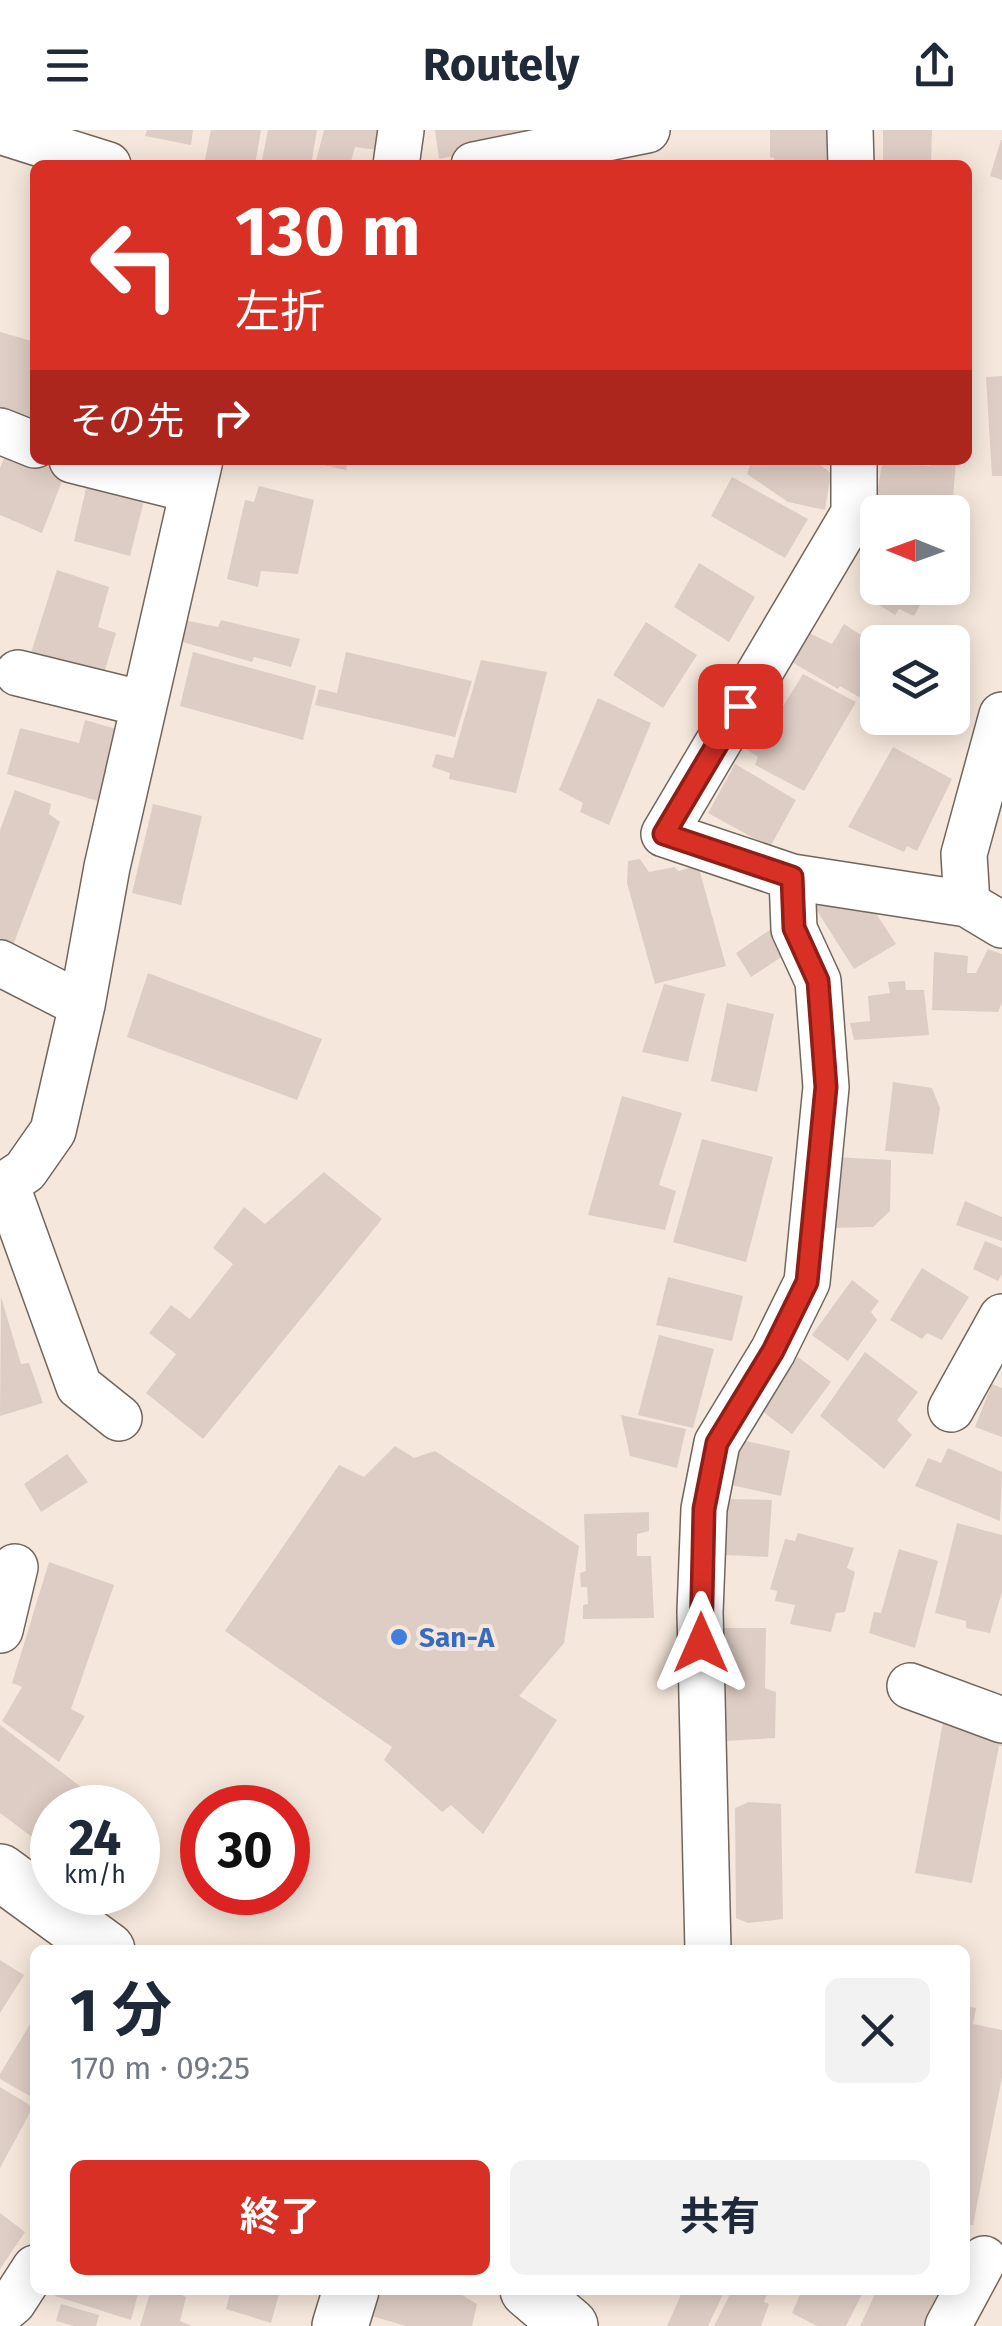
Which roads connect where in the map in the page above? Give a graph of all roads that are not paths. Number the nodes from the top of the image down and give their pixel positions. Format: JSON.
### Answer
{"nodes":[{"id":1,"x":0,"y":130,"type":"edge"},
{"id":2,"x":401,"y":130,"type":"edge"},
{"id":3,"x":647,"y":130,"type":"edge"},
{"id":4,"x":850,"y":130,"type":"edge"},
{"id":5,"x":93,"y":160,"type":"edge"},
{"id":6,"x":397,"y":160,"type":"edge"},
{"id":7,"x":499,"y":160,"type":"edge"},
{"id":8,"x":850,"y":160,"type":"edge"},
{"id":9,"x":0,"y":431,"type":"edge"},
{"id":10,"x":30,"y":443,"type":"edge"},
{"id":11,"x":113,"y":465,"type":"edge"},
{"id":12,"x":854,"y":465,"type":"edge"},
{"id":13,"x":196,"y":475,"type":"edge"},
{"id":14,"x":18,"y":673,"type":"dead end"},
{"id":15,"x":144,"y":704,"type":"junction"},
{"id":16,"x":1002,"y":715,"type":"edge"},
{"id":17,"x":792,"y":877,"type":"junction"},
{"id":18,"x":984,"y":914,"type":"edge"},
{"id":19,"x":0,"y":963,"type":"edge"},
{"id":20,"x":82,"y":1005,"type":"junction"},
{"id":21,"x":3,"y":1186,"type":"edge"},
{"id":22,"x":1002,"y":1317,"type":"edge"},
{"id":23,"x":951,"y":1409,"type":"dead end"},
{"id":24,"x":119,"y":1418,"type":"dead end"},
{"id":25,"x":15,"y":1567,"type":"dead end"},
{"id":26,"x":0,"y":1630,"type":"edge"},
{"id":27,"x":910,"y":1686,"type":"dead end"},
{"id":28,"x":1002,"y":1720,"type":"edge"},
{"id":29,"x":1,"y":1875,"type":"edge"},
{"id":30,"x":100,"y":1945,"type":"edge"},
{"id":31,"x":708,"y":1945,"type":"edge"},
{"id":32,"x":984,"y":2257,"type":"edge"},
{"id":33,"x":970,"y":2284,"type":"edge"},
{"id":34,"x":349,"y":2295,"type":"edge"},
{"id":35,"x":964,"y":2295,"type":"edge"},
{"id":36,"x":340,"y":2326,"type":"edge"},
{"id":37,"x":948,"y":2326,"type":"edge"}],
"edges":[{"from":1,"to":5,"type":"street"},
{"from":2,"to":6,"type":"street"},
{"from":3,"to":7,"type":"street"},
{"from":4,"to":8,"type":"street"},
{"from":9,"to":10,"type":"street"},
{"from":11,"to":13,"type":"street"},
{"from":12,"to":17,"type":"street"},
{"from":13,"to":15,"type":"street"},
{"from":14,"to":15,"type":"street"},
{"from":15,"to":20,"type":"street"},
{"from":16,"to":18,"type":"street"},
{"from":17,"to":18,"type":"street"},
{"from":17,"to":31,"type":"street"},
{"from":19,"to":20,"type":"street"},
{"from":20,"to":21,"type":"street"},
{"from":21,"to":24,"type":"street"},
{"from":22,"to":23,"type":"street"},
{"from":25,"to":26,"type":"street"},
{"from":27,"to":28,"type":"street"},
{"from":29,"to":30,"type":"street"},
{"from":32,"to":33,"type":"street"},
{"from":34,"to":36,"type":"street"},
{"from":35,"to":37,"type":"street"}]}
